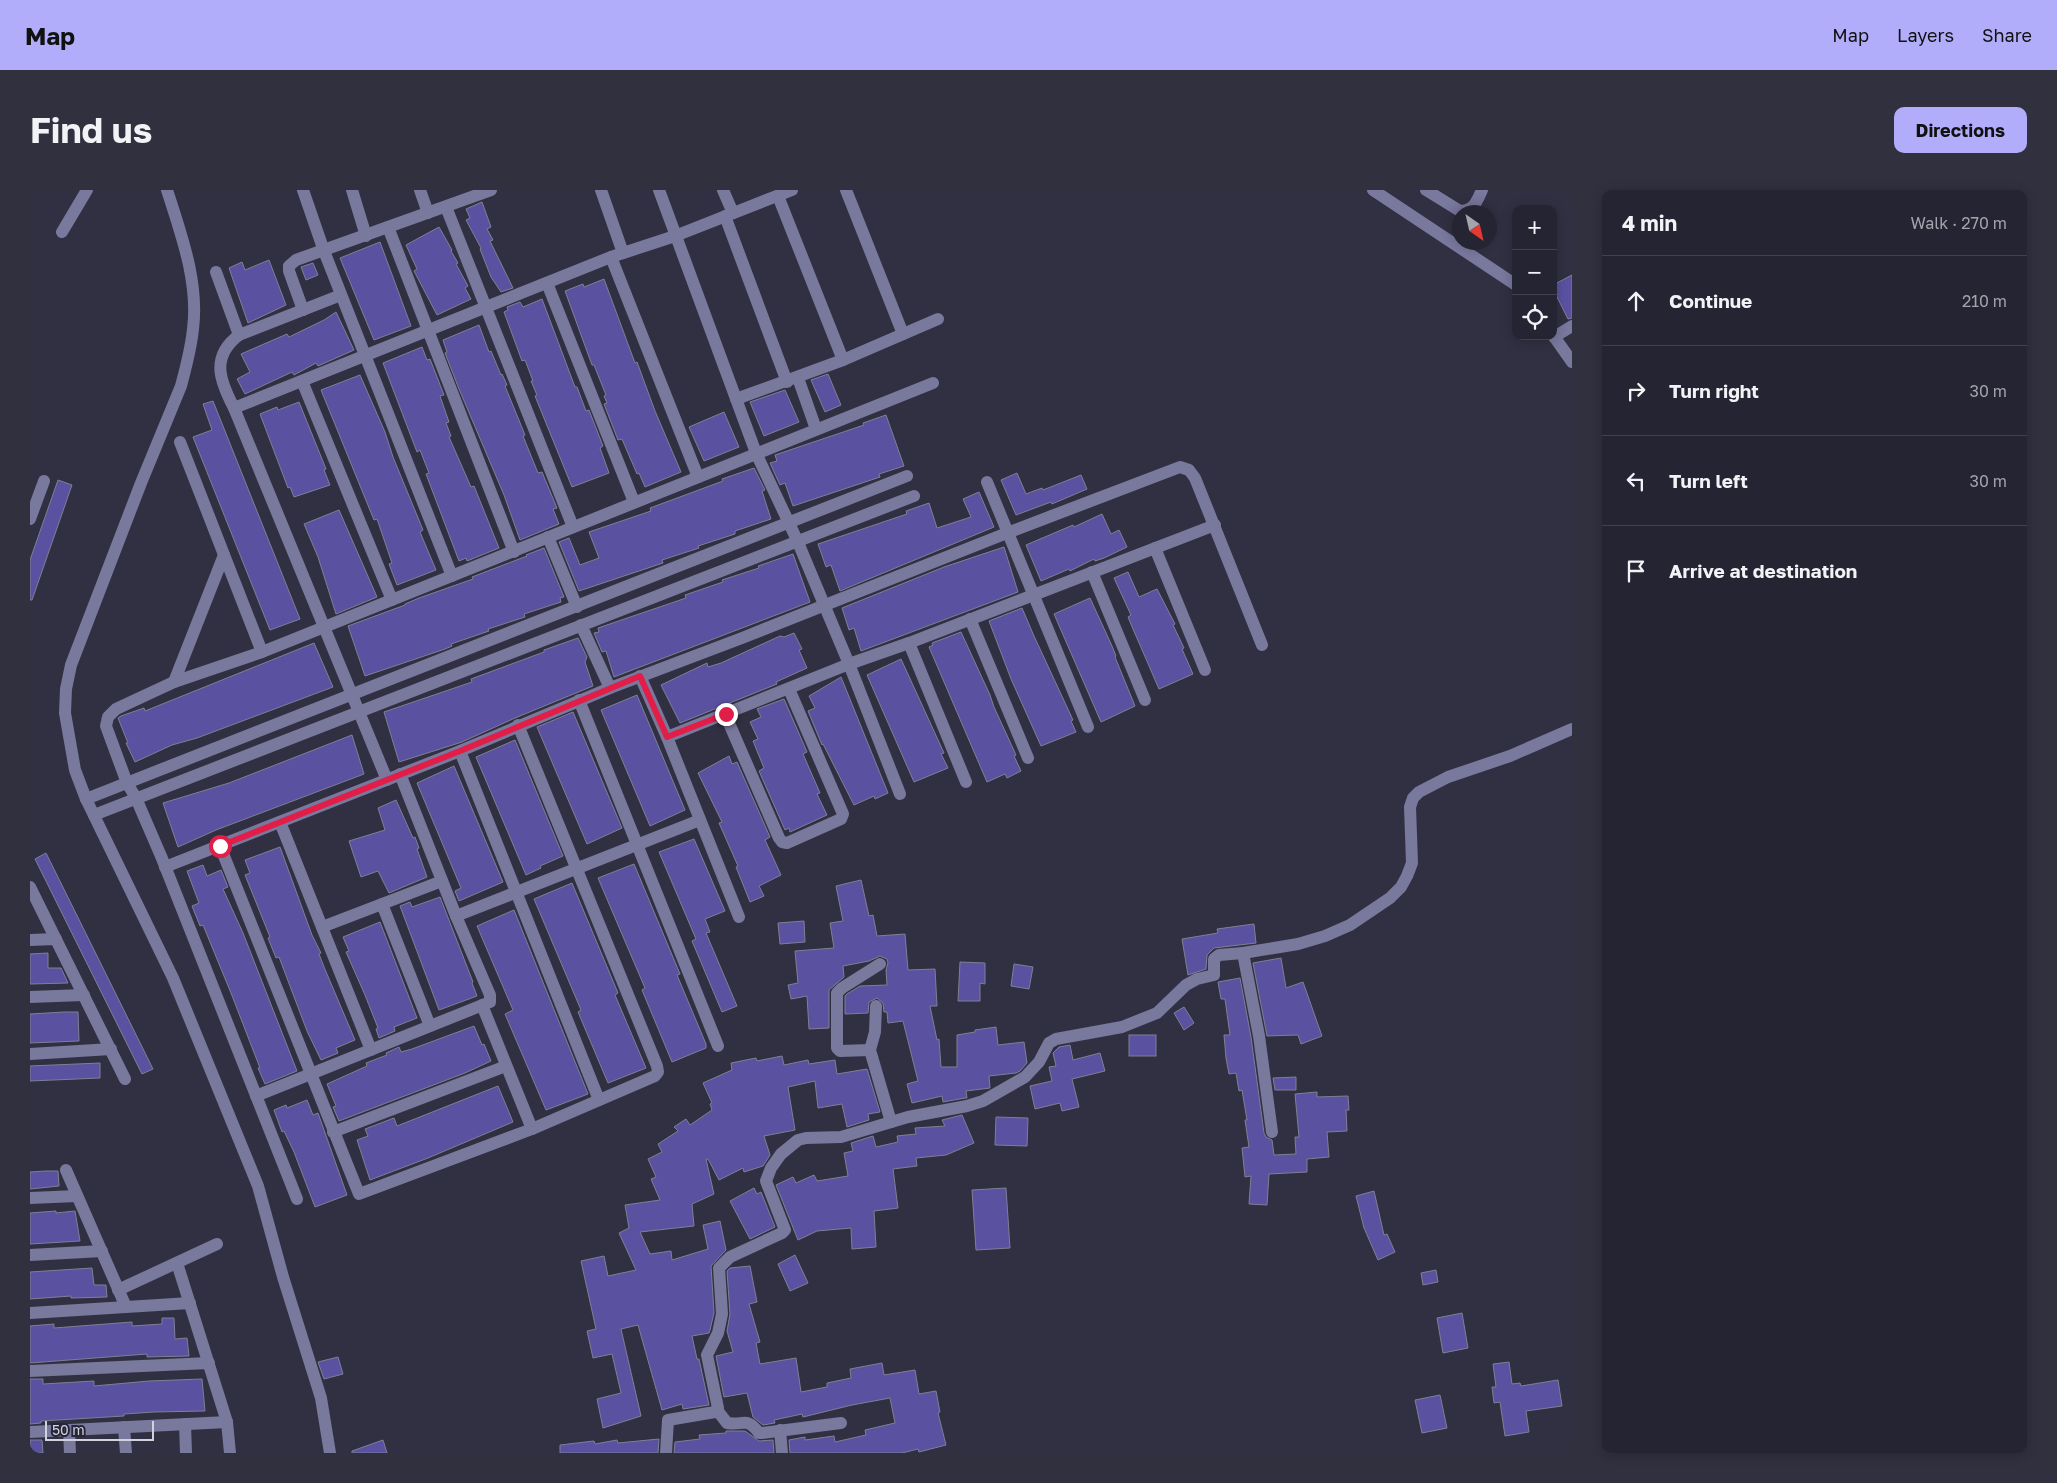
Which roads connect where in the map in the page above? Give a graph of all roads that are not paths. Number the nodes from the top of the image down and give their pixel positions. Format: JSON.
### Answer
{"nodes":[{"id":1,"x":86,"y":190,"type":"edge"},
{"id":2,"x":167,"y":190,"type":"edge"},
{"id":3,"x":303,"y":190,"type":"edge"},
{"id":4,"x":352,"y":190,"type":"edge"},
{"id":5,"x":420,"y":190,"type":"edge"},
{"id":6,"x":600,"y":190,"type":"edge"},
{"id":7,"x":658,"y":190,"type":"edge"},
{"id":8,"x":723,"y":190,"type":"edge"},
{"id":9,"x":792,"y":190,"type":"edge"},
{"id":10,"x":846,"y":190,"type":"edge"},
{"id":11,"x":1373,"y":190,"type":"edge"},
{"id":12,"x":1426,"y":190,"type":"edge"},
{"id":13,"x":1482,"y":190,"type":"edge"},
{"id":14,"x":485,"y":191,"type":"edge"},
{"id":15,"x":778,"y":196,"type":"junction"},
{"id":16,"x":446,"y":207,"type":"junction"},
{"id":17,"x":428,"y":213,"type":"junction"},
{"id":18,"x":729,"y":215,"type":"junction"},
{"id":19,"x":388,"y":227,"type":"junction"},
{"id":20,"x":62,"y":232,"type":"dead end"},
{"id":21,"x":366,"y":236,"type":"junction"},
{"id":22,"x":675,"y":236,"type":"junction"},
{"id":23,"x":324,"y":251,"type":"junction"},
{"id":24,"x":617,"y":256,"type":"junction"},
{"id":25,"x":216,"y":272,"type":"dead end"},
{"id":26,"x":1512,"y":282,"type":"edge"},
{"id":27,"x":548,"y":283,"type":"junction"},
{"id":28,"x":341,"y":295,"type":"junction"},
{"id":29,"x":486,"y":307,"type":"junction"},
{"id":30,"x":303,"y":310,"type":"junction"},
{"id":31,"x":938,"y":319,"type":"dead end"},
{"id":32,"x":1572,"y":326,"type":"edge"},
{"id":33,"x":429,"y":329,"type":"junction"},
{"id":34,"x":239,"y":334,"type":"junction"},
{"id":35,"x":903,"y":334,"type":"junction"},
{"id":36,"x":1557,"y":334,"type":"edge"},
{"id":37,"x":1557,"y":340,"type":"edge"},
{"id":38,"x":365,"y":356,"type":"junction"},
{"id":39,"x":843,"y":360,"type":"junction"},
{"id":40,"x":1572,"y":362,"type":"edge"},
{"id":41,"x":792,"y":380,"type":"junction"},
{"id":42,"x":302,"y":381,"type":"junction"},
{"id":43,"x":933,"y":384,"type":"dead end"},
{"id":44,"x":736,"y":399,"type":"junction"},
{"id":45,"x":234,"y":408,"type":"junction"},
{"id":46,"x":816,"y":429,"type":"junction"},
{"id":47,"x":180,"y":442,"type":"dead end"},
{"id":48,"x":756,"y":453,"type":"junction"},
{"id":49,"x":907,"y":476,"type":"dead end"},
{"id":50,"x":698,"y":477,"type":"junction"},
{"id":51,"x":44,"y":481,"type":"dead end"},
{"id":52,"x":987,"y":482,"type":"dead end"},
{"id":53,"x":914,"y":496,"type":"dead end"},
{"id":54,"x":634,"y":502,"type":"junction"},
{"id":55,"x":30,"y":519,"type":"edge"},
{"id":56,"x":790,"y":524,"type":"junction"},
{"id":57,"x":1215,"y":525,"type":"junction"},
{"id":58,"x":573,"y":527,"type":"junction"},
{"id":59,"x":1007,"y":533,"type":"junction"},
{"id":60,"x":548,"y":537,"type":"junction"},
{"id":61,"x":797,"y":540,"type":"junction"},
{"id":62,"x":1156,"y":548,"type":"junction"},
{"id":63,"x":514,"y":552,"type":"junction"},
{"id":64,"x":224,"y":555,"type":"junction"},
{"id":65,"x":1092,"y":572,"type":"junction"},
{"id":66,"x":452,"y":576,"type":"junction"},
{"id":67,"x":1033,"y":595,"type":"junction"},
{"id":68,"x":392,"y":600,"type":"junction"},
{"id":69,"x":824,"y":605,"type":"junction"},
{"id":70,"x":577,"y":607,"type":"junction"},
{"id":71,"x":970,"y":619,"type":"junction"},
{"id":72,"x":581,"y":625,"type":"junction"},
{"id":73,"x":324,"y":627,"type":"junction"},
{"id":74,"x":909,"y":643,"type":"junction"},
{"id":75,"x":1262,"y":645,"type":"dead end"},
{"id":76,"x":262,"y":652,"type":"junction"},
{"id":77,"x":849,"y":664,"type":"junction"},
{"id":78,"x":1205,"y":670,"type":"dead end"},
{"id":79,"x":640,"y":676,"type":"junction"},
{"id":80,"x":174,"y":682,"type":"junction"},
{"id":81,"x":610,"y":688,"type":"junction"},
{"id":82,"x":789,"y":689,"type":"junction"},
{"id":83,"x":352,"y":695,"type":"junction"},
{"id":84,"x":579,"y":700,"type":"junction"},
{"id":85,"x":1145,"y":700,"type":"dead end"},
{"id":86,"x":359,"y":712,"type":"junction"},
{"id":87,"x":726,"y":714,"type":"junction"},
{"id":88,"x":518,"y":725,"type":"junction"},
{"id":89,"x":1088,"y":727,"type":"dead end"},
{"id":90,"x":1572,"y":729,"type":"edge"},
{"id":91,"x":667,"y":737,"type":"junction"},
{"id":92,"x":460,"y":751,"type":"junction"},
{"id":93,"x":1028,"y":758,"type":"dead end"},
{"id":94,"x":400,"y":774,"type":"junction"},
{"id":95,"x":387,"y":780,"type":"junction"},
{"id":96,"x":966,"y":782,"type":"dead end"},
{"id":97,"x":127,"y":783,"type":"junction"},
{"id":98,"x":900,"y":794,"type":"dead end"},
{"id":99,"x":136,"y":798,"type":"junction"},
{"id":100,"x":86,"y":799,"type":"junction"},
{"id":101,"x":94,"y":815,"type":"junction"},
{"id":102,"x":700,"y":820,"type":"junction"},
{"id":103,"x":280,"y":822,"type":"junction"},
{"id":104,"x":638,"y":844,"type":"junction"},
{"id":105,"x":220,"y":846,"type":"junction"},
{"id":106,"x":165,"y":867,"type":"junction"},
{"id":107,"x":577,"y":868,"type":"junction"},
{"id":108,"x":442,"y":881,"type":"junction"},
{"id":109,"x":30,"y":886,"type":"edge"},
{"id":110,"x":517,"y":892,"type":"junction"},
{"id":111,"x":382,"y":904,"type":"junction"},
{"id":112,"x":456,"y":916,"type":"junction"},
{"id":113,"x":739,"y":917,"type":"dead end"},
{"id":114,"x":322,"y":927,"type":"junction"},
{"id":115,"x":56,"y":939,"type":"junction"},
{"id":116,"x":30,"y":940,"type":"edge"},
{"id":117,"x":1243,"y":953,"type":"junction"},
{"id":118,"x":880,"y":964,"type":"dead end"},
{"id":119,"x":84,"y":995,"type":"junction"},
{"id":120,"x":30,"y":997,"type":"edge"},
{"id":121,"x":482,"y":1005,"type":"junction"},
{"id":122,"x":876,"y":1006,"type":"dead end"},
{"id":123,"x":430,"y":1026,"type":"junction"},
{"id":124,"x":718,"y":1046,"type":"dead end"},
{"id":125,"x":111,"y":1049,"type":"junction"},
{"id":126,"x":371,"y":1050,"type":"junction"},
{"id":127,"x":870,"y":1050,"type":"junction"},
{"id":128,"x":30,"y":1054,"type":"edge"},
{"id":129,"x":506,"y":1066,"type":"junction"},
{"id":130,"x":310,"y":1074,"type":"junction"},
{"id":131,"x":125,"y":1079,"type":"dead end"},
{"id":132,"x":256,"y":1096,"type":"junction"},
{"id":133,"x":599,"y":1100,"type":"junction"},
{"id":134,"x":891,"y":1122,"type":"junction"},
{"id":135,"x":532,"y":1129,"type":"junction"},
{"id":136,"x":333,"y":1132,"type":"junction"},
{"id":137,"x":1272,"y":1132,"type":"dead end"},
{"id":138,"x":66,"y":1170,"type":"dead end"},
{"id":139,"x":77,"y":1196,"type":"junction"},
{"id":140,"x":30,"y":1198,"type":"edge"},
{"id":141,"x":297,"y":1199,"type":"dead end"},
{"id":142,"x":217,"y":1244,"type":"dead end"},
{"id":143,"x":102,"y":1251,"type":"junction"},
{"id":144,"x":30,"y":1255,"type":"edge"},
{"id":145,"x":177,"y":1263,"type":"junction"},
{"id":146,"x":118,"y":1290,"type":"junction"},
{"id":147,"x":190,"y":1303,"type":"junction"},
{"id":148,"x":126,"y":1307,"type":"junction"},
{"id":149,"x":30,"y":1313,"type":"edge"},
{"id":150,"x":209,"y":1363,"type":"junction"},
{"id":151,"x":30,"y":1372,"type":"edge"},
{"id":152,"x":717,"y":1410,"type":"junction"},
{"id":153,"x":227,"y":1422,"type":"junction"},
{"id":154,"x":841,"y":1423,"type":"dead end"},
{"id":155,"x":184,"y":1424,"type":"junction"},
{"id":156,"x":124,"y":1427,"type":"junction"},
{"id":157,"x":68,"y":1430,"type":"junction"},
{"id":158,"x":780,"y":1430,"type":"junction"},
{"id":159,"x":30,"y":1432,"type":"edge"},
{"id":160,"x":70,"y":1453,"type":"edge"},
{"id":161,"x":126,"y":1453,"type":"edge"},
{"id":162,"x":186,"y":1453,"type":"edge"},
{"id":163,"x":230,"y":1453,"type":"edge"},
{"id":164,"x":330,"y":1453,"type":"edge"},
{"id":165,"x":666,"y":1453,"type":"edge"},
{"id":166,"x":782,"y":1453,"type":"edge"}],
"edges":[{"from":1,"to":20,"type":"street"},
{"from":2,"to":100,"type":"street"},
{"from":3,"to":23,"type":"street"},
{"from":4,"to":21,"type":"street"},
{"from":5,"to":17,"type":"street"},
{"from":6,"to":24,"type":"street"},
{"from":7,"to":22,"type":"street"},
{"from":8,"to":18,"type":"street"},
{"from":9,"to":15,"type":"street"},
{"from":10,"to":35,"type":"street"},
{"from":11,"to":26,"type":"street"},
{"from":12,"to":13,"type":"street"},
{"from":14,"to":16,"type":"street"},
{"from":15,"to":18,"type":"street"},
{"from":15,"to":39,"type":"street"},
{"from":16,"to":17,"type":"street"},
{"from":16,"to":29,"type":"street"},
{"from":17,"to":19,"type":"street"},
{"from":18,"to":22,"type":"street"},
{"from":18,"to":41,"type":"street"},
{"from":19,"to":21,"type":"street"},
{"from":19,"to":33,"type":"street"},
{"from":21,"to":23,"type":"street"},
{"from":22,"to":24,"type":"street"},
{"from":22,"to":44,"type":"street"},
{"from":23,"to":28,"type":"street"},
{"from":23,"to":30,"type":"street"},
{"from":24,"to":27,"type":"street"},
{"from":24,"to":50,"type":"street"},
{"from":25,"to":34,"type":"street"},
{"from":27,"to":29,"type":"street"},
{"from":27,"to":54,"type":"street"},
{"from":28,"to":30,"type":"street"},
{"from":28,"to":38,"type":"street"},
{"from":29,"to":33,"type":"street"},
{"from":29,"to":58,"type":"street"},
{"from":30,"to":34,"type":"street"},
{"from":31,"to":35,"type":"street"},
{"from":32,"to":36,"type":"street"},
{"from":33,"to":38,"type":"street"},
{"from":33,"to":63,"type":"street"},
{"from":34,"to":45,"type":"street"},
{"from":35,"to":39,"type":"street"},
{"from":37,"to":40,"type":"street"},
{"from":38,"to":42,"type":"street"},
{"from":38,"to":66,"type":"street"},
{"from":39,"to":41,"type":"street"},
{"from":41,"to":44,"type":"street"},
{"from":41,"to":46,"type":"street"},
{"from":42,"to":45,"type":"street"},
{"from":42,"to":68,"type":"street"},
{"from":43,"to":46,"type":"street"},
{"from":44,"to":48,"type":"street"},
{"from":45,"to":73,"type":"street"},
{"from":46,"to":48,"type":"street"},
{"from":47,"to":64,"type":"street"},
{"from":48,"to":50,"type":"street"},
{"from":48,"to":56,"type":"street"},
{"from":49,"to":56,"type":"street"},
{"from":50,"to":54,"type":"street"},
{"from":51,"to":55,"type":"street"},
{"from":52,"to":59,"type":"street"},
{"from":53,"to":61,"type":"street"},
{"from":54,"to":58,"type":"street"},
{"from":56,"to":61,"type":"street"},
{"from":56,"to":70,"type":"street"},
{"from":57,"to":59,"type":"street"},
{"from":57,"to":62,"type":"street"},
{"from":57,"to":75,"type":"street"},
{"from":58,"to":60,"type":"street"},
{"from":59,"to":67,"type":"street"},
{"from":59,"to":69,"type":"street"},
{"from":60,"to":63,"type":"street"},
{"from":60,"to":70,"type":"street"},
{"from":61,"to":69,"type":"street"},
{"from":61,"to":72,"type":"street"},
{"from":62,"to":65,"type":"street"},
{"from":62,"to":78,"type":"street"},
{"from":63,"to":66,"type":"street"},
{"from":64,"to":76,"type":"street"},
{"from":64,"to":80,"type":"street"},
{"from":65,"to":67,"type":"street"},
{"from":65,"to":85,"type":"street"},
{"from":66,"to":68,"type":"street"},
{"from":67,"to":71,"type":"street"},
{"from":67,"to":89,"type":"street"},
{"from":68,"to":73,"type":"street"},
{"from":69,"to":77,"type":"street"},
{"from":69,"to":79,"type":"street"},
{"from":70,"to":83,"type":"street"},
{"from":71,"to":74,"type":"street"},
{"from":71,"to":93,"type":"street"},
{"from":72,"to":81,"type":"street"},
{"from":72,"to":86,"type":"street"},
{"from":73,"to":76,"type":"street"},
{"from":73,"to":83,"type":"street"},
{"from":74,"to":77,"type":"street"},
{"from":74,"to":96,"type":"street"},
{"from":76,"to":80,"type":"street"},
{"from":77,"to":82,"type":"street"},
{"from":77,"to":98,"type":"street"},
{"from":79,"to":81,"type":"street"},
{"from":79,"to":91,"type":"street"},
{"from":80,"to":97,"type":"street"},
{"from":81,"to":84,"type":"street"},
{"from":82,"to":87,"type":"street"},
{"from":82,"to":87,"type":"street"},
{"from":83,"to":86,"type":"street"},
{"from":83,"to":97,"type":"street"},
{"from":84,"to":88,"type":"street"},
{"from":84,"to":104,"type":"street"},
{"from":86,"to":95,"type":"street"},
{"from":86,"to":99,"type":"street"},
{"from":87,"to":91,"type":"street"},
{"from":88,"to":92,"type":"street"},
{"from":88,"to":107,"type":"street"},
{"from":90,"to":117,"type":"street"},
{"from":91,"to":102,"type":"street"},
{"from":92,"to":94,"type":"street"},
{"from":92,"to":110,"type":"street"},
{"from":94,"to":95,"type":"street"},
{"from":94,"to":108,"type":"street"},
{"from":95,"to":103,"type":"street"},
{"from":97,"to":99,"type":"street"},
{"from":97,"to":100,"type":"street"},
{"from":99,"to":101,"type":"street"},
{"from":99,"to":106,"type":"street"},
{"from":100,"to":101,"type":"street"},
{"from":101,"to":164,"type":"street"},
{"from":102,"to":104,"type":"street"},
{"from":102,"to":113,"type":"street"},
{"from":103,"to":105,"type":"street"},
{"from":103,"to":114,"type":"street"},
{"from":104,"to":107,"type":"street"},
{"from":104,"to":124,"type":"street"},
{"from":105,"to":106,"type":"street"},
{"from":105,"to":130,"type":"street"},
{"from":106,"to":132,"type":"street"},
{"from":107,"to":110,"type":"street"},
{"from":107,"to":133,"type":"street"},
{"from":108,"to":111,"type":"street"},
{"from":108,"to":112,"type":"street"},
{"from":109,"to":115,"type":"street"},
{"from":110,"to":112,"type":"street"},
{"from":110,"to":133,"type":"street"},
{"from":111,"to":114,"type":"street"},
{"from":111,"to":123,"type":"street"},
{"from":112,"to":121,"type":"street"},
{"from":114,"to":126,"type":"street"},
{"from":115,"to":116,"type":"street"},
{"from":115,"to":119,"type":"street"},
{"from":117,"to":134,"type":"street"},
{"from":117,"to":137,"type":"street"},
{"from":118,"to":127,"type":"street"},
{"from":119,"to":120,"type":"street"},
{"from":119,"to":125,"type":"street"},
{"from":121,"to":123,"type":"street"},
{"from":121,"to":129,"type":"street"},
{"from":122,"to":127,"type":"street"},
{"from":123,"to":126,"type":"street"},
{"from":125,"to":128,"type":"street"},
{"from":125,"to":131,"type":"street"},
{"from":126,"to":130,"type":"street"},
{"from":127,"to":134,"type":"street"},
{"from":129,"to":135,"type":"street"},
{"from":129,"to":136,"type":"street"},
{"from":130,"to":132,"type":"street"},
{"from":130,"to":136,"type":"street"},
{"from":132,"to":141,"type":"street"},
{"from":133,"to":135,"type":"street"},
{"from":134,"to":152,"type":"street"},
{"from":135,"to":136,"type":"street"},
{"from":138,"to":139,"type":"street"},
{"from":139,"to":140,"type":"street"},
{"from":139,"to":143,"type":"street"},
{"from":142,"to":145,"type":"street"},
{"from":143,"to":144,"type":"street"},
{"from":143,"to":146,"type":"street"},
{"from":145,"to":146,"type":"street"},
{"from":145,"to":147,"type":"street"},
{"from":146,"to":148,"type":"street"},
{"from":147,"to":148,"type":"street"},
{"from":147,"to":150,"type":"street"},
{"from":148,"to":149,"type":"street"},
{"from":150,"to":151,"type":"street"},
{"from":150,"to":153,"type":"street"},
{"from":152,"to":158,"type":"street"},
{"from":152,"to":165,"type":"street"},
{"from":153,"to":155,"type":"street"},
{"from":153,"to":163,"type":"street"},
{"from":154,"to":158,"type":"street"},
{"from":155,"to":156,"type":"street"},
{"from":155,"to":162,"type":"street"},
{"from":156,"to":157,"type":"street"},
{"from":156,"to":161,"type":"street"},
{"from":157,"to":159,"type":"street"},
{"from":157,"to":160,"type":"street"},
{"from":158,"to":166,"type":"street"}]}
